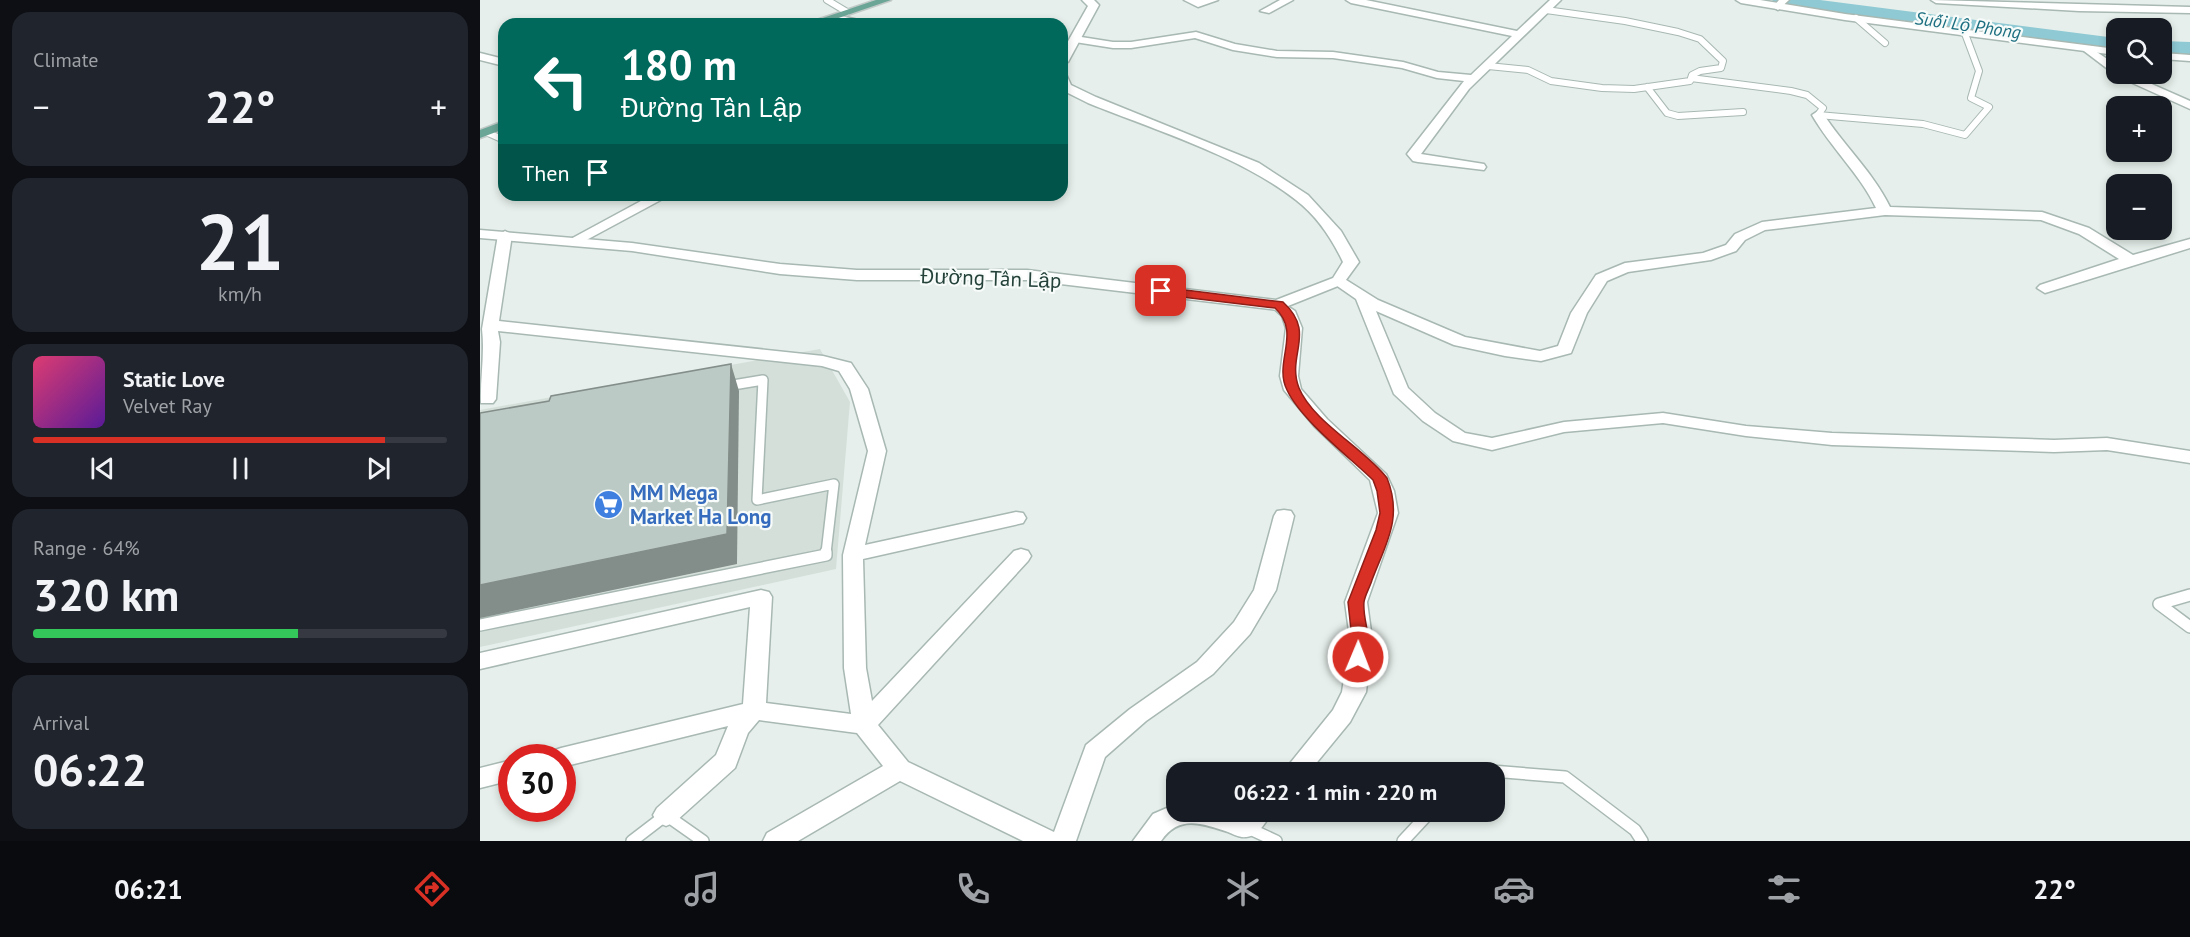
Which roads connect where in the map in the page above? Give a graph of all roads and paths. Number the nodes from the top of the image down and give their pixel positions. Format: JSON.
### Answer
{"nodes":[{"id":1,"x":827,"y":0,"type":"edge"},
{"id":2,"x":886,"y":0,"type":"edge"},
{"id":3,"x":901,"y":0,"type":"edge"},
{"id":4,"x":1087,"y":0,"type":"edge"},
{"id":5,"x":1189,"y":0,"type":"edge"},
{"id":6,"x":1213,"y":0,"type":"edge"},
{"id":7,"x":1288,"y":0,"type":"edge"},
{"id":8,"x":1351,"y":0,"type":"edge"},
{"id":9,"x":1556,"y":0,"type":"edge"},
{"id":10,"x":1741,"y":0,"type":"edge"},
{"id":11,"x":1936,"y":0,"type":"edge"},
{"id":12,"x":2115,"y":0,"type":"edge"},
{"id":13,"x":1781,"y":3,"type":"edge"},
{"id":14,"x":2063,"y":7,"type":"junction"},
{"id":15,"x":1546,"y":9,"type":"junction"},
{"id":16,"x":2190,"y":10,"type":"edge"},
{"id":17,"x":1265,"y":11,"type":"dead end"},
{"id":18,"x":844,"y":16,"type":"junction"},
{"id":19,"x":836,"y":18,"type":"edge"},
{"id":20,"x":840,"y":18,"type":"edge"},
{"id":21,"x":849,"y":18,"type":"edge"},
{"id":22,"x":1856,"y":18,"type":"junction"},
{"id":23,"x":1964,"y":31,"type":"junction"},
{"id":24,"x":1520,"y":35,"type":"junction"},
{"id":25,"x":1075,"y":39,"type":"junction"},
{"id":26,"x":1885,"y":43,"type":"dead end"},
{"id":27,"x":2088,"y":49,"type":"junction"},
{"id":28,"x":1068,"y":51,"type":"edge"},
{"id":29,"x":2106,"y":51,"type":"edge"},
{"id":30,"x":480,"y":56,"type":"edge"},
{"id":31,"x":2172,"y":57,"type":"edge"},
{"id":32,"x":2190,"y":58,"type":"edge"},
{"id":33,"x":498,"y":61,"type":"edge"},
{"id":34,"x":2106,"y":62,"type":"edge"},
{"id":35,"x":1488,"y":66,"type":"junction"},
{"id":36,"x":1691,"y":78,"type":"junction"},
{"id":37,"x":1475,"y":79,"type":"junction"},
{"id":38,"x":2143,"y":84,"type":"edge"},
{"id":39,"x":1068,"y":87,"type":"edge"},
{"id":40,"x":1647,"y":87,"type":"junction"},
{"id":41,"x":2190,"y":105,"type":"edge"},
{"id":42,"x":1743,"y":112,"type":"dead end"},
{"id":43,"x":1818,"y":115,"type":"junction"},
{"id":44,"x":498,"y":119,"type":"edge"},
{"id":45,"x":498,"y":126,"type":"edge"},
{"id":46,"x":482,"y":129,"type":"edge"},
{"id":47,"x":498,"y":137,"type":"edge"},
{"id":48,"x":1479,"y":167,"type":"dead end"},
{"id":49,"x":652,"y":201,"type":"edge"},
{"id":50,"x":1885,"y":211,"type":"junction"},
{"id":51,"x":480,"y":234,"type":"edge"},
{"id":52,"x":505,"y":235,"type":"junction"},
{"id":53,"x":574,"y":242,"type":"junction"},
{"id":54,"x":2190,"y":243,"type":"edge"},
{"id":55,"x":2130,"y":260,"type":"junction"},
{"id":56,"x":1338,"y":281,"type":"junction"},
{"id":57,"x":2045,"y":288,"type":"dead end"},
{"id":58,"x":1363,"y":298,"type":"junction"},
{"id":59,"x":1278,"y":304,"type":"junction"},
{"id":60,"x":487,"y":333,"type":"edge"},
{"id":61,"x":716,"y":388,"type":"edge"},
{"id":62,"x":487,"y":399,"type":"dead end"},
{"id":63,"x":2190,"y":457,"type":"edge"},
{"id":64,"x":1284,"y":516,"type":"dead end"},
{"id":65,"x":1016,"y":518,"type":"dead end"},
{"id":66,"x":853,"y":555,"type":"junction"},
{"id":67,"x":1021,"y":556,"type":"dead end"},
{"id":68,"x":2190,"y":595,"type":"edge"},
{"id":69,"x":480,"y":625,"type":"edge"},
{"id":70,"x":2190,"y":627,"type":"edge"},
{"id":71,"x":480,"y":661,"type":"edge"},
{"id":72,"x":754,"y":710,"type":"junction"},
{"id":73,"x":864,"y":725,"type":"junction"},
{"id":74,"x":576,"y":754,"type":"edge"},
{"id":75,"x":1303,"y":762,"type":"edge"},
{"id":76,"x":899,"y":769,"type":"junction"},
{"id":77,"x":1505,"y":771,"type":"edge"},
{"id":78,"x":498,"y":774,"type":"edge"},
{"id":79,"x":480,"y":778,"type":"edge"},
{"id":80,"x":666,"y":815,"type":"junction"},
{"id":81,"x":1166,"y":818,"type":"edge"},
{"id":82,"x":1255,"y":822,"type":"edge"},
{"id":83,"x":1421,"y":822,"type":"edge"},
{"id":84,"x":632,"y":841,"type":"edge"},
{"id":85,"x":703,"y":841,"type":"edge"},
{"id":86,"x":776,"y":841,"type":"edge"},
{"id":87,"x":1048,"y":841,"type":"edge"},
{"id":88,"x":1063,"y":841,"type":"edge"},
{"id":89,"x":1146,"y":841,"type":"edge"},
{"id":90,"x":1276,"y":841,"type":"edge"},
{"id":91,"x":1403,"y":841,"type":"edge"},
{"id":92,"x":1641,"y":841,"type":"edge"}],
"edges":[{"from":1,"to":18,"type":"lane"},
{"from":2,"to":18,"type":"main road"},
{"from":3,"to":18,"type":"main road"},
{"from":4,"to":25,"type":"street"},
{"from":5,"to":6,"type":"street"},
{"from":7,"to":17,"type":"street"},
{"from":8,"to":24,"type":"street"},
{"from":9,"to":15,"type":"street"},
{"from":10,"to":13,"type":"street"},
{"from":11,"to":14,"type":"street"},
{"from":12,"to":14,"type":"street"},
{"from":13,"to":22,"type":"street"},
{"from":14,"to":16,"type":"street"},
{"from":15,"to":24,"type":"street"},
{"from":15,"to":36,"type":"lane"},
{"from":18,"to":19,"type":"main road"},
{"from":18,"to":20,"type":"main road"},
{"from":18,"to":21,"type":"street"},
{"from":22,"to":23,"type":"street"},
{"from":22,"to":26,"type":"lane"},
{"from":23,"to":27,"type":"street"},
{"from":23,"to":43,"type":"lane"},
{"from":24,"to":35,"type":"street"},
{"from":25,"to":28,"type":"street"},
{"from":25,"to":37,"type":"street"},
{"from":27,"to":29,"type":"street"},
{"from":27,"to":34,"type":"street"},
{"from":30,"to":33,"type":"street"},
{"from":31,"to":32,"type":"street"},
{"from":35,"to":37,"type":"street"},
{"from":35,"to":40,"type":"lane"},
{"from":36,"to":40,"type":"lane"},
{"from":36,"to":43,"type":"lane"},
{"from":37,"to":48,"type":"street"},
{"from":38,"to":41,"type":"street"},
{"from":39,"to":56,"type":"street"},
{"from":40,"to":42,"type":"lane"},
{"from":43,"to":50,"type":"street"},
{"from":44,"to":46,"type":"main road"},
{"from":45,"to":46,"type":"main road"},
{"from":46,"to":47,"type":"lane"},
{"from":49,"to":53,"type":"street"},
{"from":50,"to":55,"type":"street"},
{"from":50,"to":58,"type":"street"},
{"from":51,"to":52,"type":"street","name":"Đường Tân Lập"},
{"from":52,"to":53,"type":"street","name":"Đường Tân Lập"},
{"from":52,"to":60,"type":"street"},
{"from":53,"to":59,"type":"street","name":"Đường Tân Lập"},
{"from":54,"to":55,"type":"street"},
{"from":55,"to":57,"type":"street"},
{"from":56,"to":58,"type":"street"},
{"from":56,"to":59,"type":"street","name":"Đường Tân Lập"},
{"from":58,"to":63,"type":"street"},
{"from":59,"to":75,"type":"street"},
{"from":60,"to":62,"type":"street"},
{"from":60,"to":66,"type":"street"},
{"from":61,"to":69,"type":"lane"},
{"from":64,"to":88,"type":"street"},
{"from":65,"to":66,"type":"street"},
{"from":66,"to":73,"type":"street"},
{"from":67,"to":73,"type":"street"},
{"from":68,"to":70,"type":"lane"},
{"from":71,"to":72,"type":"street"},
{"from":72,"to":73,"type":"street"},
{"from":72,"to":74,"type":"street"},
{"from":72,"to":80,"type":"street"},
{"from":73,"to":76,"type":"street"},
{"from":76,"to":86,"type":"street"},
{"from":76,"to":87,"type":"street"},
{"from":77,"to":92,"type":"lane"},
{"from":78,"to":79,"type":"street"},
{"from":80,"to":84,"type":"lane"},
{"from":80,"to":85,"type":"lane"},
{"from":81,"to":89,"type":"street"},
{"from":82,"to":90,"type":"lane"},
{"from":83,"to":91,"type":"lane"}]}
